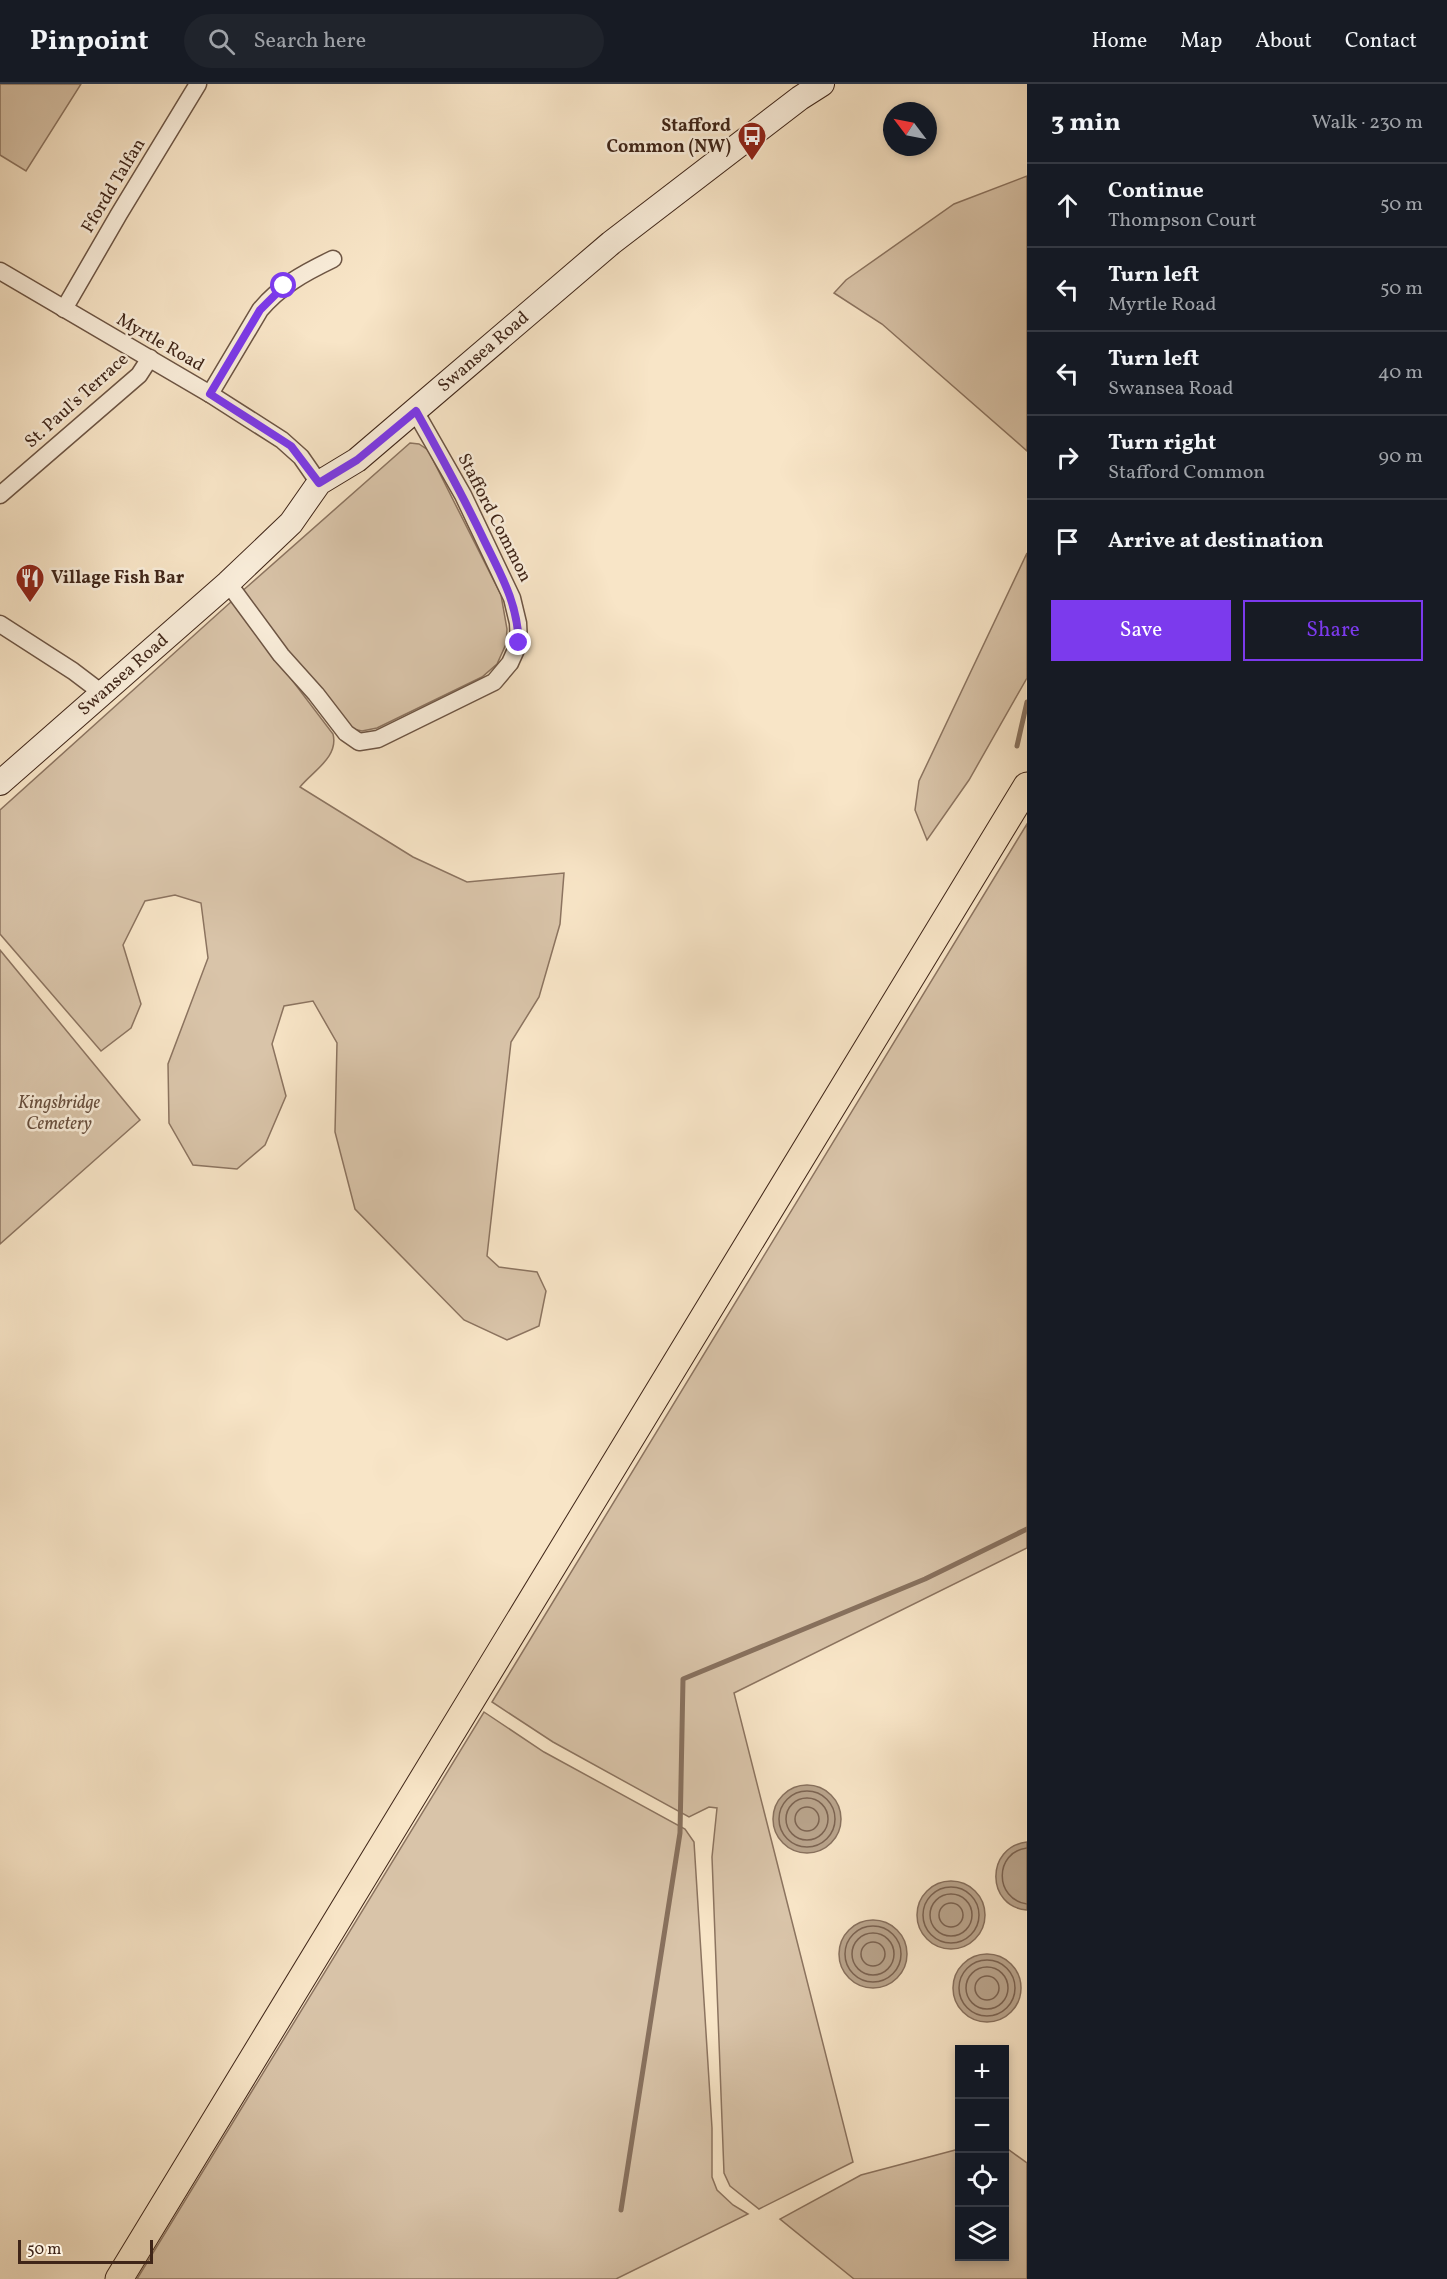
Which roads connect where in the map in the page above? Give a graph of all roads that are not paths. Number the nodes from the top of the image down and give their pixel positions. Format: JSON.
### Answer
{"nodes":[{"id":1,"x":198,"y":84,"type":"edge"},
{"id":2,"x":822,"y":84,"type":"edge"},
{"id":3,"x":333,"y":259,"type":"dead end"},
{"id":4,"x":0,"y":271,"type":"edge"},
{"id":5,"x":64,"y":309,"type":"junction"},
{"id":6,"x":150,"y":358,"type":"junction"},
{"id":7,"x":210,"y":394,"type":"junction"},
{"id":8,"x":416,"y":411,"type":"junction"},
{"id":9,"x":319,"y":483,"type":"junction"},
{"id":10,"x":0,"y":495,"type":"edge"},
{"id":11,"x":228,"y":583,"type":"junction"},
{"id":12,"x":0,"y":624,"type":"edge"},
{"id":13,"x":102,"y":693,"type":"junction"},
{"id":14,"x":0,"y":783,"type":"edge"},
{"id":15,"x":1027,"y":786,"type":"edge"},
{"id":16,"x":119,"y":2279,"type":"edge"}],
"edges":[{"from":1,"to":5,"type":"street","name":"Ffordd Talfan"},
{"from":2,"to":8,"type":"main road","name":"Swansea Road"},
{"from":3,"to":7,"type":"street"},
{"from":4,"to":5,"type":"street","name":"Myrtle Road"},
{"from":5,"to":6,"type":"street","name":"Myrtle Road"},
{"from":6,"to":7,"type":"street","name":"Myrtle Road"},
{"from":6,"to":10,"type":"street","name":"St. Paul's Terrace"},
{"from":7,"to":9,"type":"street","name":"Myrtle Road"},
{"from":8,"to":9,"type":"main road","name":"Swansea Road"},
{"from":8,"to":11,"type":"street","name":"Stafford Common"},
{"from":9,"to":11,"type":"main road","name":"Swansea Road"},
{"from":11,"to":13,"type":"main road","name":"Swansea Road"},
{"from":12,"to":13,"type":"street"},
{"from":13,"to":14,"type":"main road","name":"Swansea Road"},
{"from":15,"to":16,"type":"main road"}]}
